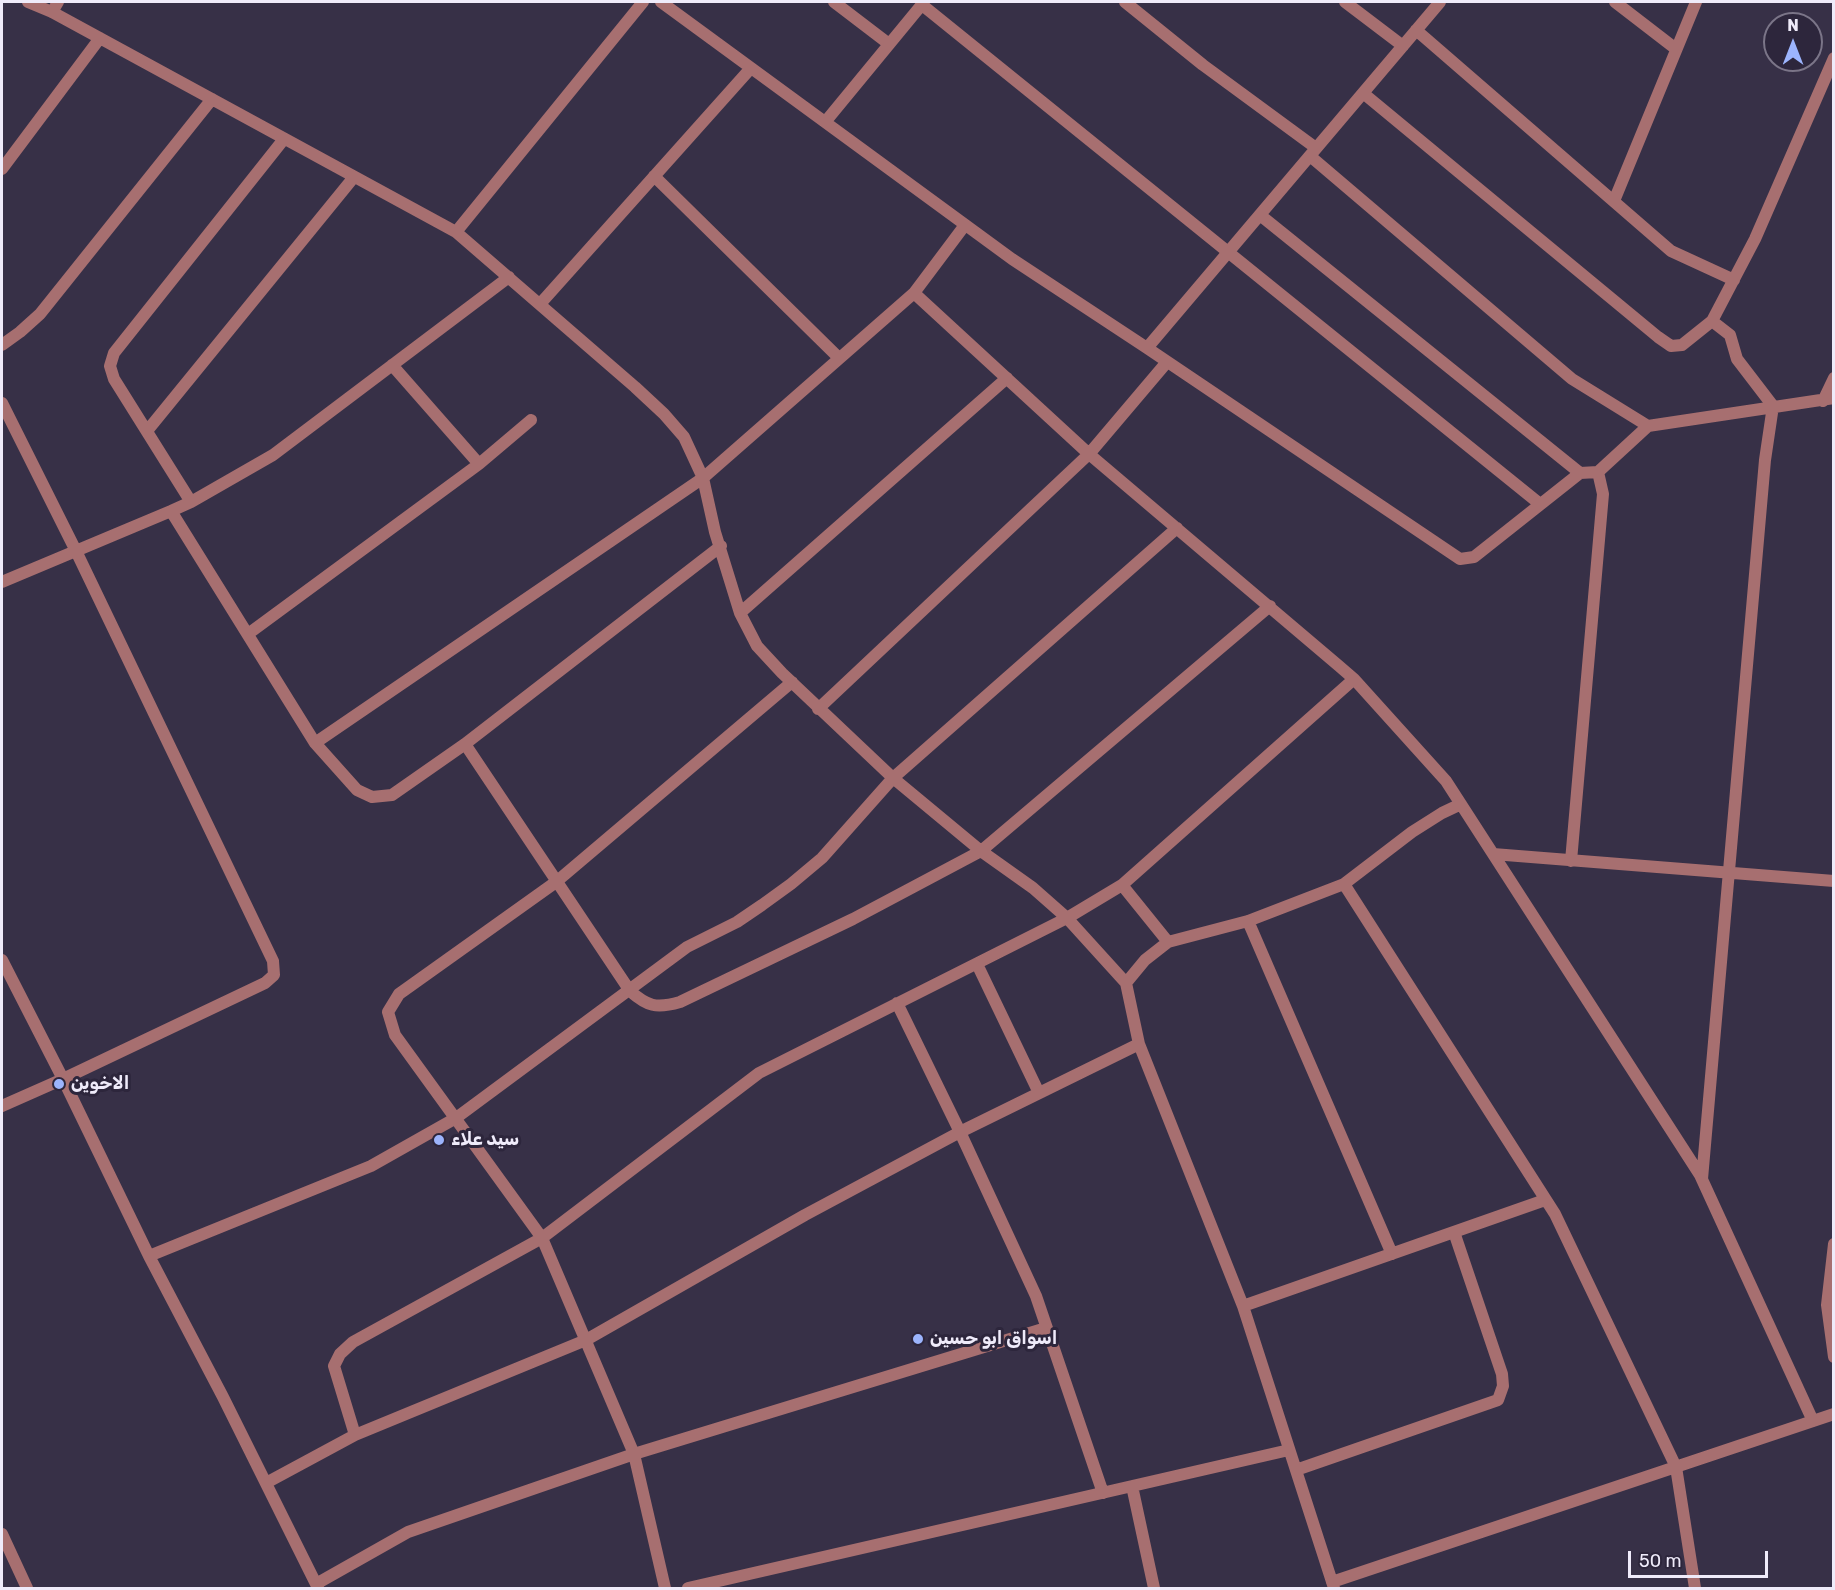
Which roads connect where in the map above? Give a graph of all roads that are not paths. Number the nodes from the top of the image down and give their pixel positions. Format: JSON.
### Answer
{"nodes":[{"id":1,"x":28,"y":2,"type":"edge"},
{"id":2,"x":642,"y":2,"type":"edge"},
{"id":3,"x":662,"y":2,"type":"edge"},
{"id":4,"x":834,"y":2,"type":"edge"},
{"id":5,"x":1125,"y":2,"type":"edge"},
{"id":6,"x":1345,"y":2,"type":"edge"},
{"id":7,"x":1440,"y":2,"type":"edge"},
{"id":8,"x":1615,"y":2,"type":"edge"},
{"id":9,"x":1696,"y":2,"type":"edge"},
{"id":10,"x":922,"y":3,"type":"edge"},
{"id":11,"x":55,"y":7,"type":"edge"},
{"id":12,"x":1416,"y":30,"type":"junction"},
{"id":13,"x":100,"y":39,"type":"junction"},
{"id":14,"x":889,"y":44,"type":"junction"},
{"id":15,"x":1403,"y":46,"type":"junction"},
{"id":16,"x":1676,"y":49,"type":"junction"},
{"id":17,"x":1833,"y":58,"type":"edge"},
{"id":18,"x":751,"y":68,"type":"junction"},
{"id":19,"x":1363,"y":93,"type":"junction"},
{"id":20,"x":212,"y":99,"type":"junction"},
{"id":21,"x":826,"y":121,"type":"junction"},
{"id":22,"x":284,"y":139,"type":"junction"},
{"id":23,"x":1313,"y":152,"type":"junction"},
{"id":24,"x":2,"y":169,"type":"edge"},
{"id":25,"x":654,"y":176,"type":"junction"},
{"id":26,"x":354,"y":177,"type":"junction"},
{"id":27,"x":1614,"y":201,"type":"junction"},
{"id":28,"x":1260,"y":215,"type":"junction"},
{"id":29,"x":966,"y":225,"type":"junction"},
{"id":30,"x":456,"y":232,"type":"junction"},
{"id":31,"x":1229,"y":251,"type":"junction"},
{"id":32,"x":508,"y":277,"type":"junction"},
{"id":33,"x":1734,"y":280,"type":"junction"},
{"id":34,"x":914,"y":293,"type":"junction"},
{"id":35,"x":540,"y":304,"type":"junction"},
{"id":36,"x":1712,"y":321,"type":"junction"},
{"id":37,"x":2,"y":345,"type":"edge"},
{"id":38,"x":1148,"y":348,"type":"junction"},
{"id":39,"x":839,"y":358,"type":"junction"},
{"id":40,"x":1167,"y":362,"type":"junction"},
{"id":41,"x":392,"y":365,"type":"junction"},
{"id":42,"x":1007,"y":378,"type":"junction"},
{"id":43,"x":1833,"y":378,"type":"edge"},
{"id":44,"x":1828,"y":400,"type":"edge"},
{"id":45,"x":2,"y":403,"type":"edge"},
{"id":46,"x":1773,"y":406,"type":"junction"},
{"id":47,"x":531,"y":420,"type":"dead end"},
{"id":48,"x":1648,"y":426,"type":"junction"},
{"id":49,"x":147,"y":431,"type":"junction"},
{"id":50,"x":1089,"y":454,"type":"junction"},
{"id":51,"x":479,"y":464,"type":"junction"},
{"id":52,"x":1598,"y":471,"type":"junction"},
{"id":53,"x":1580,"y":473,"type":"junction"},
{"id":54,"x":703,"y":478,"type":"junction"},
{"id":55,"x":191,"y":502,"type":"junction"},
{"id":56,"x":1540,"y":504,"type":"junction"},
{"id":57,"x":171,"y":512,"type":"junction"},
{"id":58,"x":1177,"y":528,"type":"junction"},
{"id":59,"x":721,"y":546,"type":"junction"},
{"id":60,"x":76,"y":551,"type":"junction"},
{"id":61,"x":2,"y":582,"type":"edge"},
{"id":62,"x":1270,"y":606,"type":"junction"},
{"id":63,"x":740,"y":613,"type":"junction"},
{"id":64,"x":248,"y":634,"type":"junction"},
{"id":65,"x":1354,"y":679,"type":"junction"},
{"id":66,"x":792,"y":682,"type":"junction"},
{"id":67,"x":818,"y":709,"type":"junction"},
{"id":68,"x":315,"y":742,"type":"junction"},
{"id":69,"x":465,"y":744,"type":"junction"},
{"id":70,"x":893,"y":778,"type":"junction"},
{"id":71,"x":1461,"y":804,"type":"junction"},
{"id":72,"x":981,"y":851,"type":"junction"},
{"id":73,"x":1493,"y":854,"type":"junction"},
{"id":74,"x":1571,"y":861,"type":"junction"},
{"id":75,"x":1729,"y":873,"type":"junction"},
{"id":76,"x":1833,"y":881,"type":"edge"},
{"id":77,"x":556,"y":882,"type":"junction"},
{"id":78,"x":1344,"y":884,"type":"junction"},
{"id":79,"x":1122,"y":885,"type":"junction"},
{"id":80,"x":1067,"y":918,"type":"junction"},
{"id":81,"x":1248,"y":921,"type":"junction"},
{"id":82,"x":1168,"y":942,"type":"junction"},
{"id":83,"x":2,"y":960,"type":"edge"},
{"id":84,"x":977,"y":964,"type":"junction"},
{"id":85,"x":1126,"y":983,"type":"junction"},
{"id":86,"x":630,"y":991,"type":"junction"},
{"id":87,"x":897,"y":1003,"type":"junction"},
{"id":88,"x":1139,"y":1044,"type":"junction"},
{"id":89,"x":63,"y":1079,"type":"junction"},
{"id":90,"x":1039,"y":1093,"type":"junction"},
{"id":91,"x":2,"y":1106,"type":"edge"},
{"id":92,"x":456,"y":1118,"type":"junction"},
{"id":93,"x":960,"y":1132,"type":"junction"},
{"id":94,"x":1702,"y":1179,"type":"junction"},
{"id":95,"x":1545,"y":1200,"type":"junction"},
{"id":96,"x":1454,"y":1232,"type":"junction"},
{"id":97,"x":542,"y":1238,"type":"junction"},
{"id":98,"x":1833,"y":1244,"type":"edge"},
{"id":99,"x":1392,"y":1254,"type":"junction"},
{"id":100,"x":149,"y":1256,"type":"junction"},
{"id":101,"x":1243,"y":1306,"type":"junction"},
{"id":102,"x":1046,"y":1328,"type":"junction"},
{"id":103,"x":586,"y":1340,"type":"junction"},
{"id":104,"x":1833,"y":1357,"type":"edge"},
{"id":105,"x":1833,"y":1414,"type":"edge"},
{"id":106,"x":1813,"y":1421,"type":"junction"},
{"id":107,"x":356,"y":1435,"type":"junction"},
{"id":108,"x":1289,"y":1450,"type":"junction"},
{"id":109,"x":634,"y":1454,"type":"junction"},
{"id":110,"x":1676,"y":1467,"type":"junction"},
{"id":111,"x":1296,"y":1470,"type":"junction"},
{"id":112,"x":266,"y":1483,"type":"junction"},
{"id":113,"x":1132,"y":1486,"type":"junction"},
{"id":114,"x":1103,"y":1493,"type":"junction"},
{"id":115,"x":2,"y":1534,"type":"edge"},
{"id":116,"x":1333,"y":1585,"type":"edge"},
{"id":117,"x":317,"y":1586,"type":"edge"},
{"id":118,"x":27,"y":1588,"type":"edge"},
{"id":119,"x":665,"y":1588,"type":"edge"},
{"id":120,"x":688,"y":1588,"type":"edge"},
{"id":121,"x":1154,"y":1588,"type":"edge"},
{"id":122,"x":1695,"y":1588,"type":"edge"}],
"edges":[{"from":1,"to":11,"type":"street"},
{"from":2,"to":30,"type":"street"},
{"from":3,"to":18,"type":"street"},
{"from":4,"to":14,"type":"street"},
{"from":5,"to":23,"type":"street"},
{"from":6,"to":15,"type":"street"},
{"from":7,"to":12,"type":"street"},
{"from":8,"to":16,"type":"street"},
{"from":9,"to":16,"type":"street"},
{"from":10,"to":14,"type":"street"},
{"from":10,"to":31,"type":"street"},
{"from":11,"to":13,"type":"street"},
{"from":12,"to":15,"type":"street"},
{"from":12,"to":27,"type":"street"},
{"from":13,"to":20,"type":"street"},
{"from":13,"to":24,"type":"street"},
{"from":14,"to":21,"type":"street"},
{"from":15,"to":19,"type":"street"},
{"from":16,"to":27,"type":"street"},
{"from":17,"to":33,"type":"street"},
{"from":18,"to":21,"type":"street"},
{"from":18,"to":25,"type":"street"},
{"from":19,"to":23,"type":"street"},
{"from":19,"to":36,"type":"street"},
{"from":20,"to":22,"type":"street"},
{"from":20,"to":37,"type":"street"},
{"from":21,"to":29,"type":"street"},
{"from":22,"to":26,"type":"street"},
{"from":22,"to":49,"type":"street"},
{"from":23,"to":28,"type":"street"},
{"from":23,"to":48,"type":"street"},
{"from":25,"to":35,"type":"street"},
{"from":25,"to":39,"type":"street"},
{"from":26,"to":30,"type":"street"},
{"from":26,"to":49,"type":"street"},
{"from":27,"to":33,"type":"street"},
{"from":28,"to":31,"type":"street"},
{"from":28,"to":53,"type":"street"},
{"from":29,"to":34,"type":"street"},
{"from":29,"to":38,"type":"street"},
{"from":30,"to":32,"type":"street"},
{"from":31,"to":38,"type":"street"},
{"from":31,"to":56,"type":"street"},
{"from":32,"to":35,"type":"street"},
{"from":32,"to":41,"type":"street"},
{"from":33,"to":36,"type":"street"},
{"from":34,"to":39,"type":"street"},
{"from":34,"to":42,"type":"street"},
{"from":35,"to":54,"type":"street"},
{"from":36,"to":46,"type":"street"},
{"from":38,"to":40,"type":"street"},
{"from":39,"to":54,"type":"street"},
{"from":40,"to":50,"type":"street"},
{"from":40,"to":56,"type":"street"},
{"from":41,"to":51,"type":"street"},
{"from":41,"to":55,"type":"street"},
{"from":42,"to":50,"type":"street"},
{"from":42,"to":63,"type":"street"},
{"from":43,"to":44,"type":"street"},
{"from":44,"to":46,"type":"street"},
{"from":45,"to":60,"type":"street"},
{"from":46,"to":48,"type":"street"},
{"from":46,"to":75,"type":"street"},
{"from":47,"to":51,"type":"street"},
{"from":48,"to":52,"type":"street"},
{"from":49,"to":55,"type":"street"},
{"from":50,"to":58,"type":"street"},
{"from":50,"to":67,"type":"street"},
{"from":51,"to":64,"type":"street"},
{"from":52,"to":53,"type":"street"},
{"from":52,"to":74,"type":"street"},
{"from":53,"to":56,"type":"street"},
{"from":54,"to":59,"type":"street"},
{"from":54,"to":68,"type":"street"},
{"from":55,"to":57,"type":"street"},
{"from":57,"to":60,"type":"street"},
{"from":57,"to":64,"type":"street"},
{"from":58,"to":62,"type":"street"},
{"from":58,"to":70,"type":"street"},
{"from":59,"to":63,"type":"street"},
{"from":59,"to":69,"type":"street"},
{"from":60,"to":61,"type":"street"},
{"from":60,"to":89,"type":"street"},
{"from":62,"to":65,"type":"street"},
{"from":62,"to":72,"type":"street"},
{"from":63,"to":66,"type":"street"},
{"from":64,"to":68,"type":"street"},
{"from":65,"to":71,"type":"street"},
{"from":65,"to":79,"type":"street"},
{"from":66,"to":67,"type":"street"},
{"from":66,"to":77,"type":"street"},
{"from":67,"to":70,"type":"street"},
{"from":68,"to":69,"type":"street"},
{"from":69,"to":77,"type":"street"},
{"from":70,"to":72,"type":"street"},
{"from":70,"to":86,"type":"street"},
{"from":71,"to":73,"type":"street"},
{"from":71,"to":78,"type":"street"},
{"from":72,"to":80,"type":"street"},
{"from":72,"to":86,"type":"street"},
{"from":73,"to":74,"type":"street"},
{"from":73,"to":94,"type":"street"},
{"from":74,"to":75,"type":"street"},
{"from":75,"to":76,"type":"street"},
{"from":75,"to":94,"type":"street"},
{"from":77,"to":86,"type":"street"},
{"from":77,"to":92,"type":"street"},
{"from":78,"to":81,"type":"street"},
{"from":78,"to":95,"type":"street"},
{"from":79,"to":80,"type":"street"},
{"from":79,"to":82,"type":"street"},
{"from":80,"to":84,"type":"street"},
{"from":80,"to":85,"type":"street"},
{"from":81,"to":82,"type":"street"},
{"from":81,"to":99,"type":"street"},
{"from":82,"to":85,"type":"street"},
{"from":83,"to":89,"type":"street"},
{"from":84,"to":87,"type":"street"},
{"from":84,"to":90,"type":"street"},
{"from":85,"to":88,"type":"street"},
{"from":86,"to":92,"type":"street"},
{"from":87,"to":93,"type":"street"},
{"from":87,"to":97,"type":"street"},
{"from":88,"to":90,"type":"street"},
{"from":88,"to":101,"type":"street"},
{"from":89,"to":91,"type":"street"},
{"from":89,"to":100,"type":"street"},
{"from":90,"to":93,"type":"street"},
{"from":92,"to":97,"type":"street"},
{"from":92,"to":100,"type":"street"},
{"from":93,"to":102,"type":"street"},
{"from":93,"to":103,"type":"street"},
{"from":94,"to":106,"type":"street"},
{"from":95,"to":96,"type":"street"},
{"from":95,"to":110,"type":"street"},
{"from":96,"to":99,"type":"street"},
{"from":96,"to":111,"type":"street"},
{"from":97,"to":103,"type":"street"},
{"from":97,"to":107,"type":"street"},
{"from":98,"to":104,"type":"street"},
{"from":99,"to":101,"type":"street"},
{"from":100,"to":112,"type":"street"},
{"from":101,"to":108,"type":"street"},
{"from":102,"to":109,"type":"street"},
{"from":102,"to":114,"type":"street"},
{"from":103,"to":107,"type":"street"},
{"from":103,"to":109,"type":"street"},
{"from":105,"to":106,"type":"street"},
{"from":106,"to":110,"type":"street"},
{"from":107,"to":112,"type":"street"},
{"from":108,"to":111,"type":"street"},
{"from":108,"to":113,"type":"street"},
{"from":109,"to":117,"type":"street"},
{"from":109,"to":119,"type":"street"},
{"from":110,"to":116,"type":"street"},
{"from":110,"to":122,"type":"street"},
{"from":111,"to":116,"type":"street"},
{"from":112,"to":117,"type":"street"},
{"from":113,"to":114,"type":"street"},
{"from":113,"to":121,"type":"street"},
{"from":114,"to":120,"type":"street"},
{"from":115,"to":118,"type":"street"}]}
